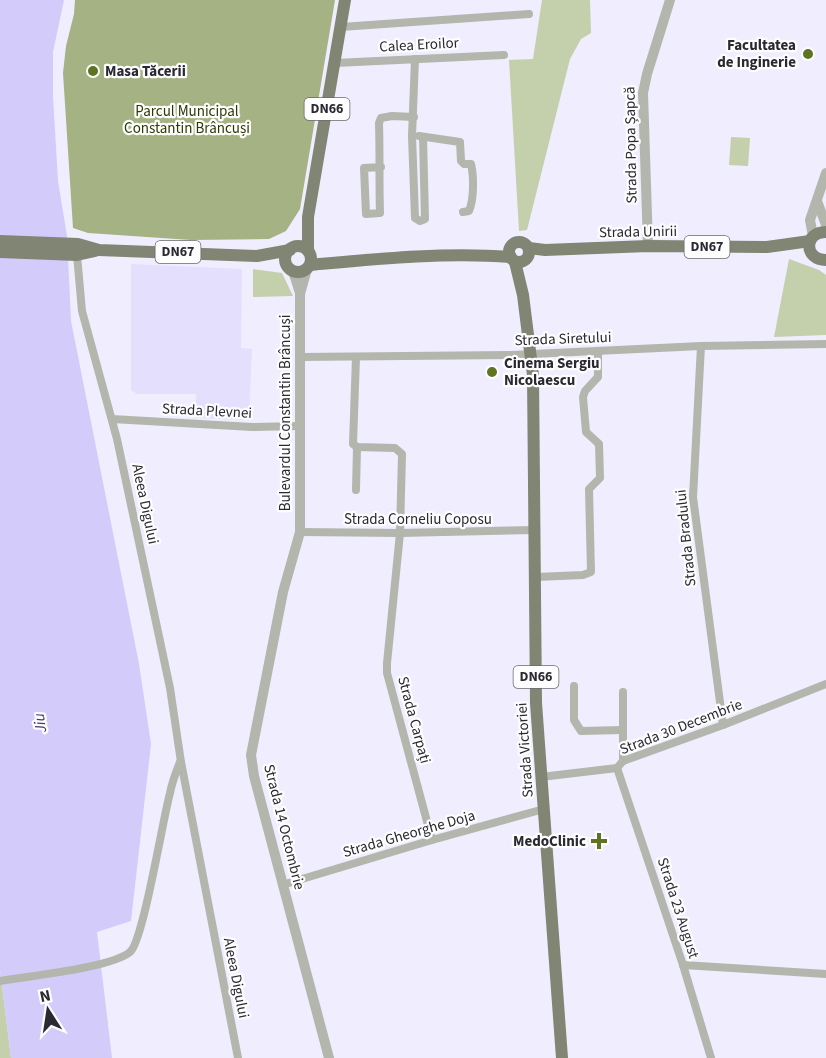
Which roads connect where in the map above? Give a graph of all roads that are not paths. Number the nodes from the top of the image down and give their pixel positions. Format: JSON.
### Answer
{"nodes":[{"id":1,"x":345,"y":0,"type":"edge"},
{"id":2,"x":670,"y":0,"type":"edge"},
{"id":3,"x":529,"y":14,"type":"dead end"},
{"id":4,"x":341,"y":27,"type":"junction"},
{"id":5,"x":504,"y":54,"type":"dead end"},
{"id":6,"x":415,"y":59,"type":"junction"},
{"id":7,"x":335,"y":63,"type":"junction"},
{"id":8,"x":414,"y":117,"type":"junction"},
{"id":9,"x":412,"y":136,"type":"junction"},
{"id":10,"x":423,"y":137,"type":"junction"},
{"id":11,"x":381,"y":167,"type":"junction"},
{"id":12,"x":826,"y":173,"type":"edge"},
{"id":13,"x":817,"y":201,"type":"junction"},
{"id":14,"x":462,"y":212,"type":"dead end"},
{"id":15,"x":308,"y":217,"type":"junction"},
{"id":16,"x":826,"y":225,"type":"edge"},
{"id":17,"x":826,"y":232,"type":"edge"},
{"id":18,"x":812,"y":239,"type":"junction"},
{"id":19,"x":0,"y":241,"type":"edge"},
{"id":20,"x":648,"y":246,"type":"junction"},
{"id":21,"x":766,"y":247,"type":"junction"},
{"id":22,"x":292,"y":249,"type":"junction"},
{"id":23,"x":71,"y":251,"type":"junction"},
{"id":24,"x":0,"y":252,"type":"edge"},
{"id":25,"x":520,"y":255,"type":"junction"},
{"id":26,"x":812,"y":255,"type":"junction"},
{"id":27,"x":257,"y":256,"type":"junction"},
{"id":28,"x":309,"y":260,"type":"junction"},
{"id":29,"x":826,"y":260,"type":"edge"},
{"id":30,"x":290,"y":267,"type":"junction"},
{"id":31,"x":300,"y":294,"type":"junction"},
{"id":32,"x":826,"y":344,"type":"edge"},
{"id":33,"x":701,"y":346,"type":"junction"},
{"id":34,"x":598,"y":351,"type":"junction"},
{"id":35,"x":530,"y":354,"type":"junction"},
{"id":36,"x":300,"y":357,"type":"junction"},
{"id":37,"x":356,"y":357,"type":"junction"},
{"id":38,"x":112,"y":418,"type":"junction"},
{"id":39,"x":300,"y":426,"type":"junction"},
{"id":40,"x":357,"y":447,"type":"junction"},
{"id":41,"x":356,"y":490,"type":"dead end"},
{"id":42,"x":535,"y":530,"type":"junction"},
{"id":43,"x":300,"y":532,"type":"junction"},
{"id":44,"x":400,"y":533,"type":"junction"},
{"id":45,"x":536,"y":576,"type":"junction"},
{"id":46,"x":826,"y":684,"type":"edge"},
{"id":47,"x":574,"y":686,"type":"dead end"},
{"id":48,"x":623,"y":692,"type":"dead end"},
{"id":49,"x":723,"y":725,"type":"junction"},
{"id":50,"x":622,"y":730,"type":"junction"},
{"id":51,"x":623,"y":760,"type":"junction"},
{"id":52,"x":180,"y":762,"type":"junction"},
{"id":53,"x":617,"y":768,"type":"junction"},
{"id":54,"x":541,"y":777,"type":"junction"},
{"id":55,"x":544,"y":809,"type":"junction"},
{"id":56,"x":432,"y":840,"type":"junction"},
{"id":57,"x":282,"y":885,"type":"junction"},
{"id":58,"x":683,"y":965,"type":"junction"},
{"id":59,"x":826,"y":974,"type":"edge"},
{"id":60,"x":0,"y":981,"type":"edge"},
{"id":61,"x":238,"y":1058,"type":"edge"},
{"id":62,"x":329,"y":1058,"type":"edge"},
{"id":63,"x":562,"y":1058,"type":"edge"},
{"id":64,"x":711,"y":1058,"type":"edge"}],
"edges":[{"from":1,"to":4,"type":"main road","name":"Bulevardul Constantin Brâncuși","number":"DN66"},
{"from":2,"to":20,"type":"street","name":"Strada Popa Șapcă"},
{"from":3,"to":4,"type":"street"},
{"from":4,"to":7,"type":"main road","name":"Bulevardul Constantin Brâncuși","number":"DN66"},
{"from":5,"to":6,"type":"street","name":"Calea Eroilor"},
{"from":6,"to":7,"type":"street","name":"Calea Eroilor"},
{"from":6,"to":8,"type":"street"},
{"from":7,"to":15,"type":"main road","name":"Bulevardul Constantin Brâncuși","number":"DN66"},
{"from":8,"to":9,"type":"street"},
{"from":8,"to":11,"type":"street"},
{"from":9,"to":10,"type":"street"},
{"from":9,"to":10,"type":"street"},
{"from":10,"to":14,"type":"street"},
{"from":11,"to":11,"type":"street"},
{"from":12,"to":13,"type":"street"},
{"from":13,"to":16,"type":"street"},
{"from":13,"to":18,"type":"street"},
{"from":15,"to":22,"type":"main road","name":"Bulevardul Constantin Brâncuși","number":"DN66"},
{"from":15,"to":28,"type":"main road","name":"Bulevardul Constantin Brâncuși","number":"DN66"},
{"from":17,"to":18,"type":"main road","name":"Strada Unirii"},
{"from":18,"to":21,"type":"main road","name":"Strada Unirii","number":"DN67"},
{"from":18,"to":26,"type":"main road"},
{"from":19,"to":23,"type":"main road","name":"Strada Unirii","number":"DN67"},
{"from":20,"to":21,"type":"main road","name":"Strada Unirii","number":"DN67"},
{"from":20,"to":25,"type":"main road","name":"Strada Unirii","number":"DN67"},
{"from":21,"to":26,"type":"main road","name":"Strada Unirii","number":"DN67"},
{"from":22,"to":27,"type":"main road","name":"Strada Unirii","number":"DN67"},
{"from":22,"to":28,"type":"main road","name":"Strada Unirii"},
{"from":22,"to":30,"type":"main road"},
{"from":23,"to":24,"type":"main road","name":"Strada Unirii","number":"DN67"},
{"from":23,"to":27,"type":"main road","name":"Strada Unirii","number":"DN67"},
{"from":23,"to":38,"type":"street","name":"Aleea Digului"},
{"from":25,"to":28,"type":"main road","name":"Strada Unirii"},
{"from":25,"to":35,"type":"main road","name":"Strada Victoriei","number":"DN66"},
{"from":26,"to":29,"type":"main road","name":"Strada Unirii"},
{"from":27,"to":30,"type":"main road","name":"Strada Unirii","number":"DN67"},
{"from":28,"to":30,"type":"main road","name":"Strada Unirii"},
{"from":28,"to":31,"type":"street","name":"Bulevardul Constantin Brâncuși"},
{"from":30,"to":31,"type":"street","name":"Bulevardul Constantin Brâncuși"},
{"from":31,"to":36,"type":"street","name":"Bulevardul Constantin Brâncuși"},
{"from":32,"to":33,"type":"street","name":"Strada Siretului"},
{"from":33,"to":34,"type":"street","name":"Strada Siretului"},
{"from":33,"to":49,"type":"street","name":"Strada Bradului"},
{"from":34,"to":35,"type":"street","name":"Strada Siretului"},
{"from":34,"to":45,"type":"street"},
{"from":35,"to":37,"type":"street","name":"Strada Siretului"},
{"from":35,"to":42,"type":"main road","name":"Strada Victoriei","number":"DN66"},
{"from":36,"to":37,"type":"street","name":"Strada Siretului"},
{"from":36,"to":39,"type":"street","name":"Bulevardul Constantin Brâncuși"},
{"from":37,"to":40,"type":"street"},
{"from":38,"to":39,"type":"street","name":"Strada Plevnei"},
{"from":38,"to":52,"type":"street","name":"Aleea Digului"},
{"from":39,"to":43,"type":"street","name":"Bulevardul Constantin Brâncuși"},
{"from":40,"to":41,"type":"street"},
{"from":40,"to":44,"type":"street","name":"Strada Carpați"},
{"from":42,"to":44,"type":"street","name":"Strada Corneliu Coposu"},
{"from":42,"to":45,"type":"main road","name":"Strada Victoriei","number":"DN66"},
{"from":43,"to":44,"type":"street","name":"Strada Corneliu Coposu"},
{"from":43,"to":57,"type":"street","name":"Strada 14 Octombrie"},
{"from":44,"to":56,"type":"street","name":"Strada Carpați"},
{"from":45,"to":54,"type":"main road","name":"Strada Victoriei","number":"DN66"},
{"from":46,"to":49,"type":"street","name":"Strada 30 Decembrie"},
{"from":47,"to":50,"type":"street"},
{"from":48,"to":50,"type":"street"},
{"from":49,"to":51,"type":"street","name":"Strada 30 Decembrie"},
{"from":50,"to":51,"type":"street"},
{"from":51,"to":53,"type":"street","name":"Strada 30 Decembrie"},
{"from":52,"to":60,"type":"street","name":"Aleea Digului"},
{"from":52,"to":61,"type":"street","name":"Aleea Digului"},
{"from":53,"to":54,"type":"street","name":"Strada 30 Decembrie"},
{"from":53,"to":58,"type":"street","name":"Strada 23 August"},
{"from":54,"to":55,"type":"main road","name":"Strada Victoriei","number":"DN66"},
{"from":55,"to":56,"type":"street","name":"Strada Gheorghe Doja"},
{"from":55,"to":63,"type":"main road","name":"Strada Victoriei","number":"DN66"},
{"from":56,"to":57,"type":"street","name":"Strada Gheorghe Doja"},
{"from":57,"to":62,"type":"street","name":"Strada 14 Octombrie"},
{"from":58,"to":59,"type":"street"},
{"from":58,"to":64,"type":"street","name":"Strada 23 August"}]}
